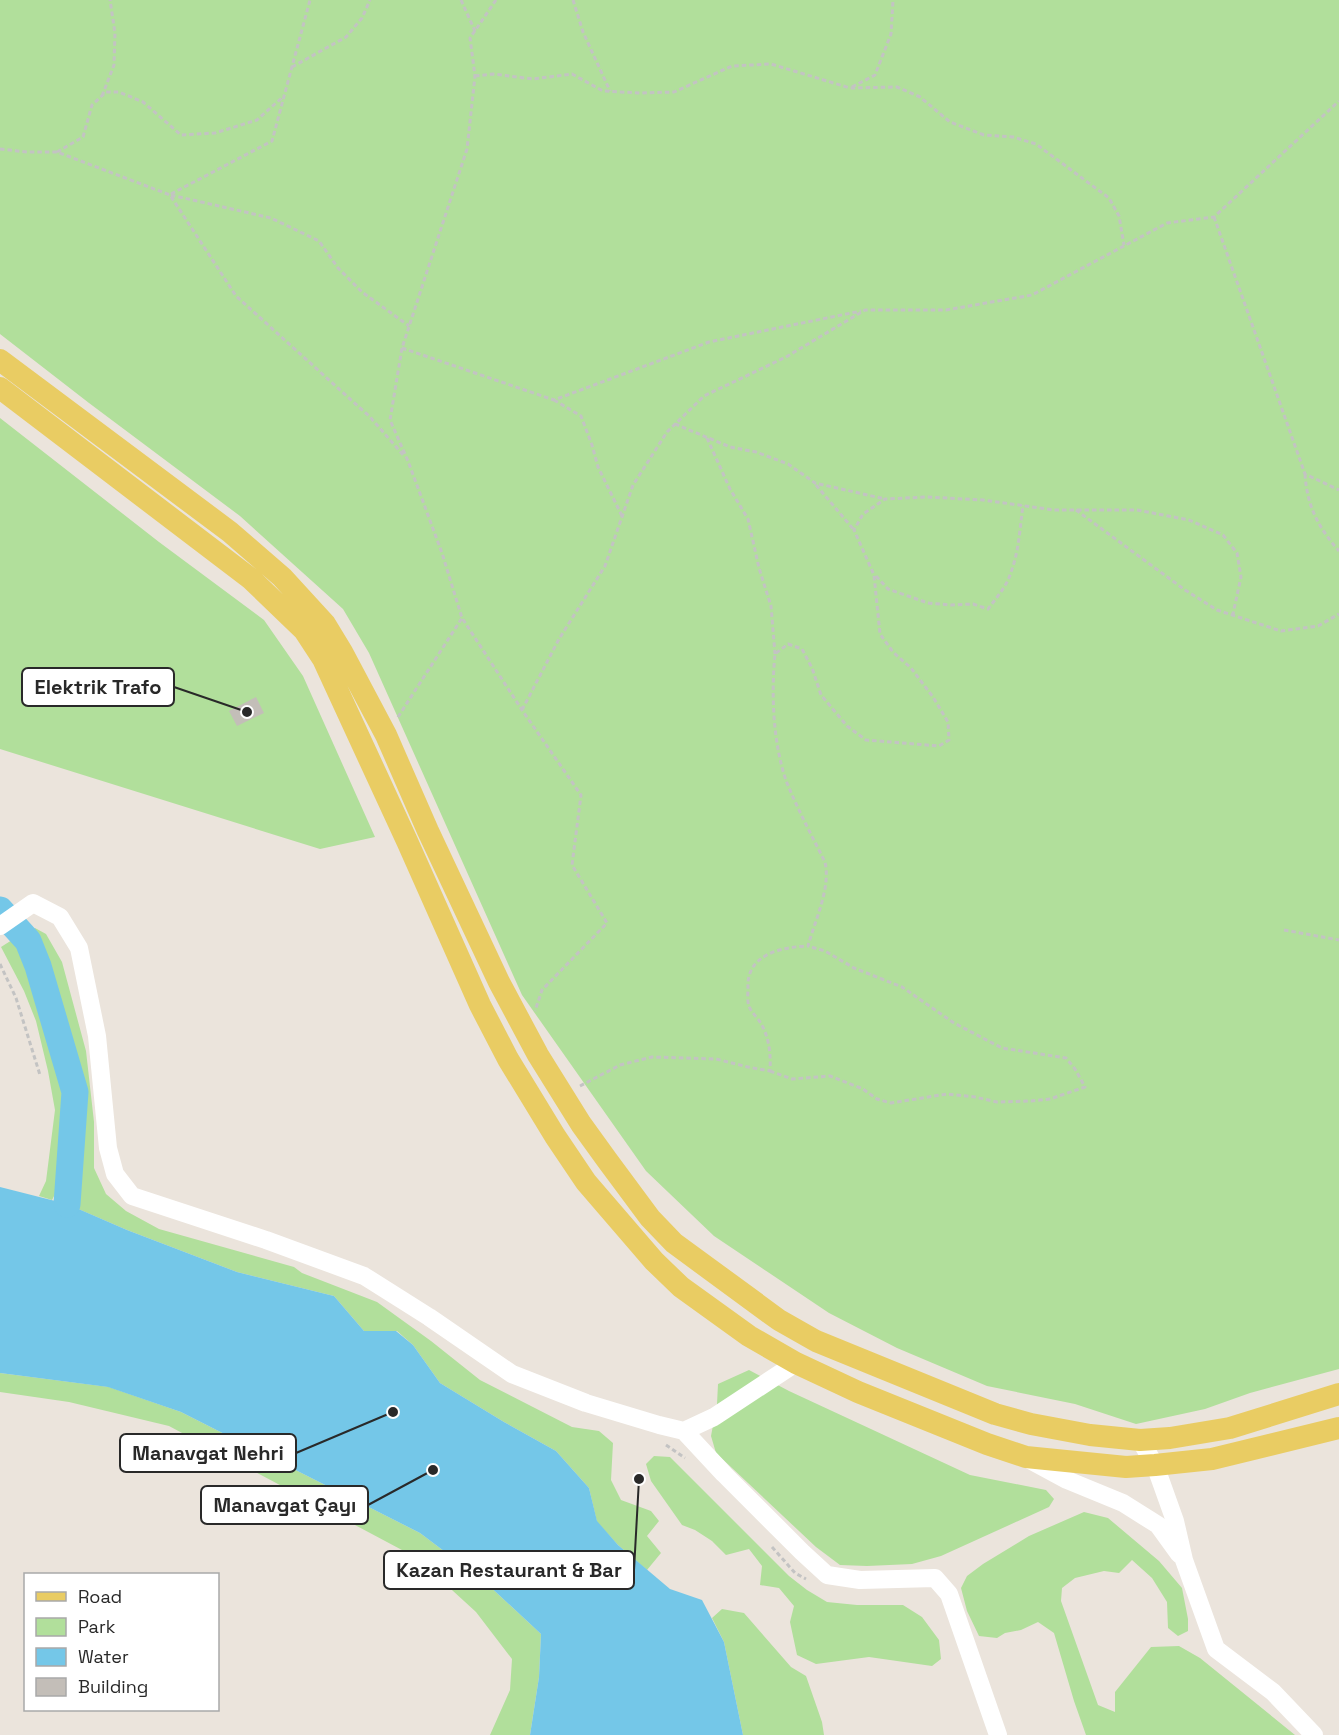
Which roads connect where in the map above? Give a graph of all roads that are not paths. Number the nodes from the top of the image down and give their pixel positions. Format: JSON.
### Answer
{"nodes":[{"id":1,"x":0,"y":360,"type":"edge"},
{"id":2,"x":0,"y":388,"type":"edge"},
{"id":3,"x":0,"y":926,"type":"edge"},
{"id":4,"x":796,"y":1363,"type":"junction"},
{"id":5,"x":1339,"y":1394,"type":"edge"},
{"id":6,"x":1339,"y":1428,"type":"edge"},
{"id":7,"x":684,"y":1431,"type":"junction"},
{"id":8,"x":1140,"y":1440,"type":"junction"},
{"id":9,"x":1026,"y":1457,"type":"junction"},
{"id":10,"x":1155,"y":1465,"type":"junction"},
{"id":11,"x":1184,"y":1560,"type":"junction"},
{"id":12,"x":998,"y":1735,"type":"edge"},
{"id":13,"x":1314,"y":1735,"type":"edge"}],
"edges":[{"from":1,"to":8,"type":"main road"},
{"from":2,"to":4,"type":"main road"},
{"from":3,"to":7,"type":"street"},
{"from":4,"to":7,"type":"street"},
{"from":4,"to":9,"type":"main road"},
{"from":5,"to":8,"type":"main road"},
{"from":6,"to":10,"type":"main road"},
{"from":7,"to":12,"type":"street"},
{"from":8,"to":10,"type":"street"},
{"from":9,"to":10,"type":"main road"},
{"from":9,"to":11,"type":"street"},
{"from":10,"to":11,"type":"street"},
{"from":11,"to":13,"type":"street"}]}
